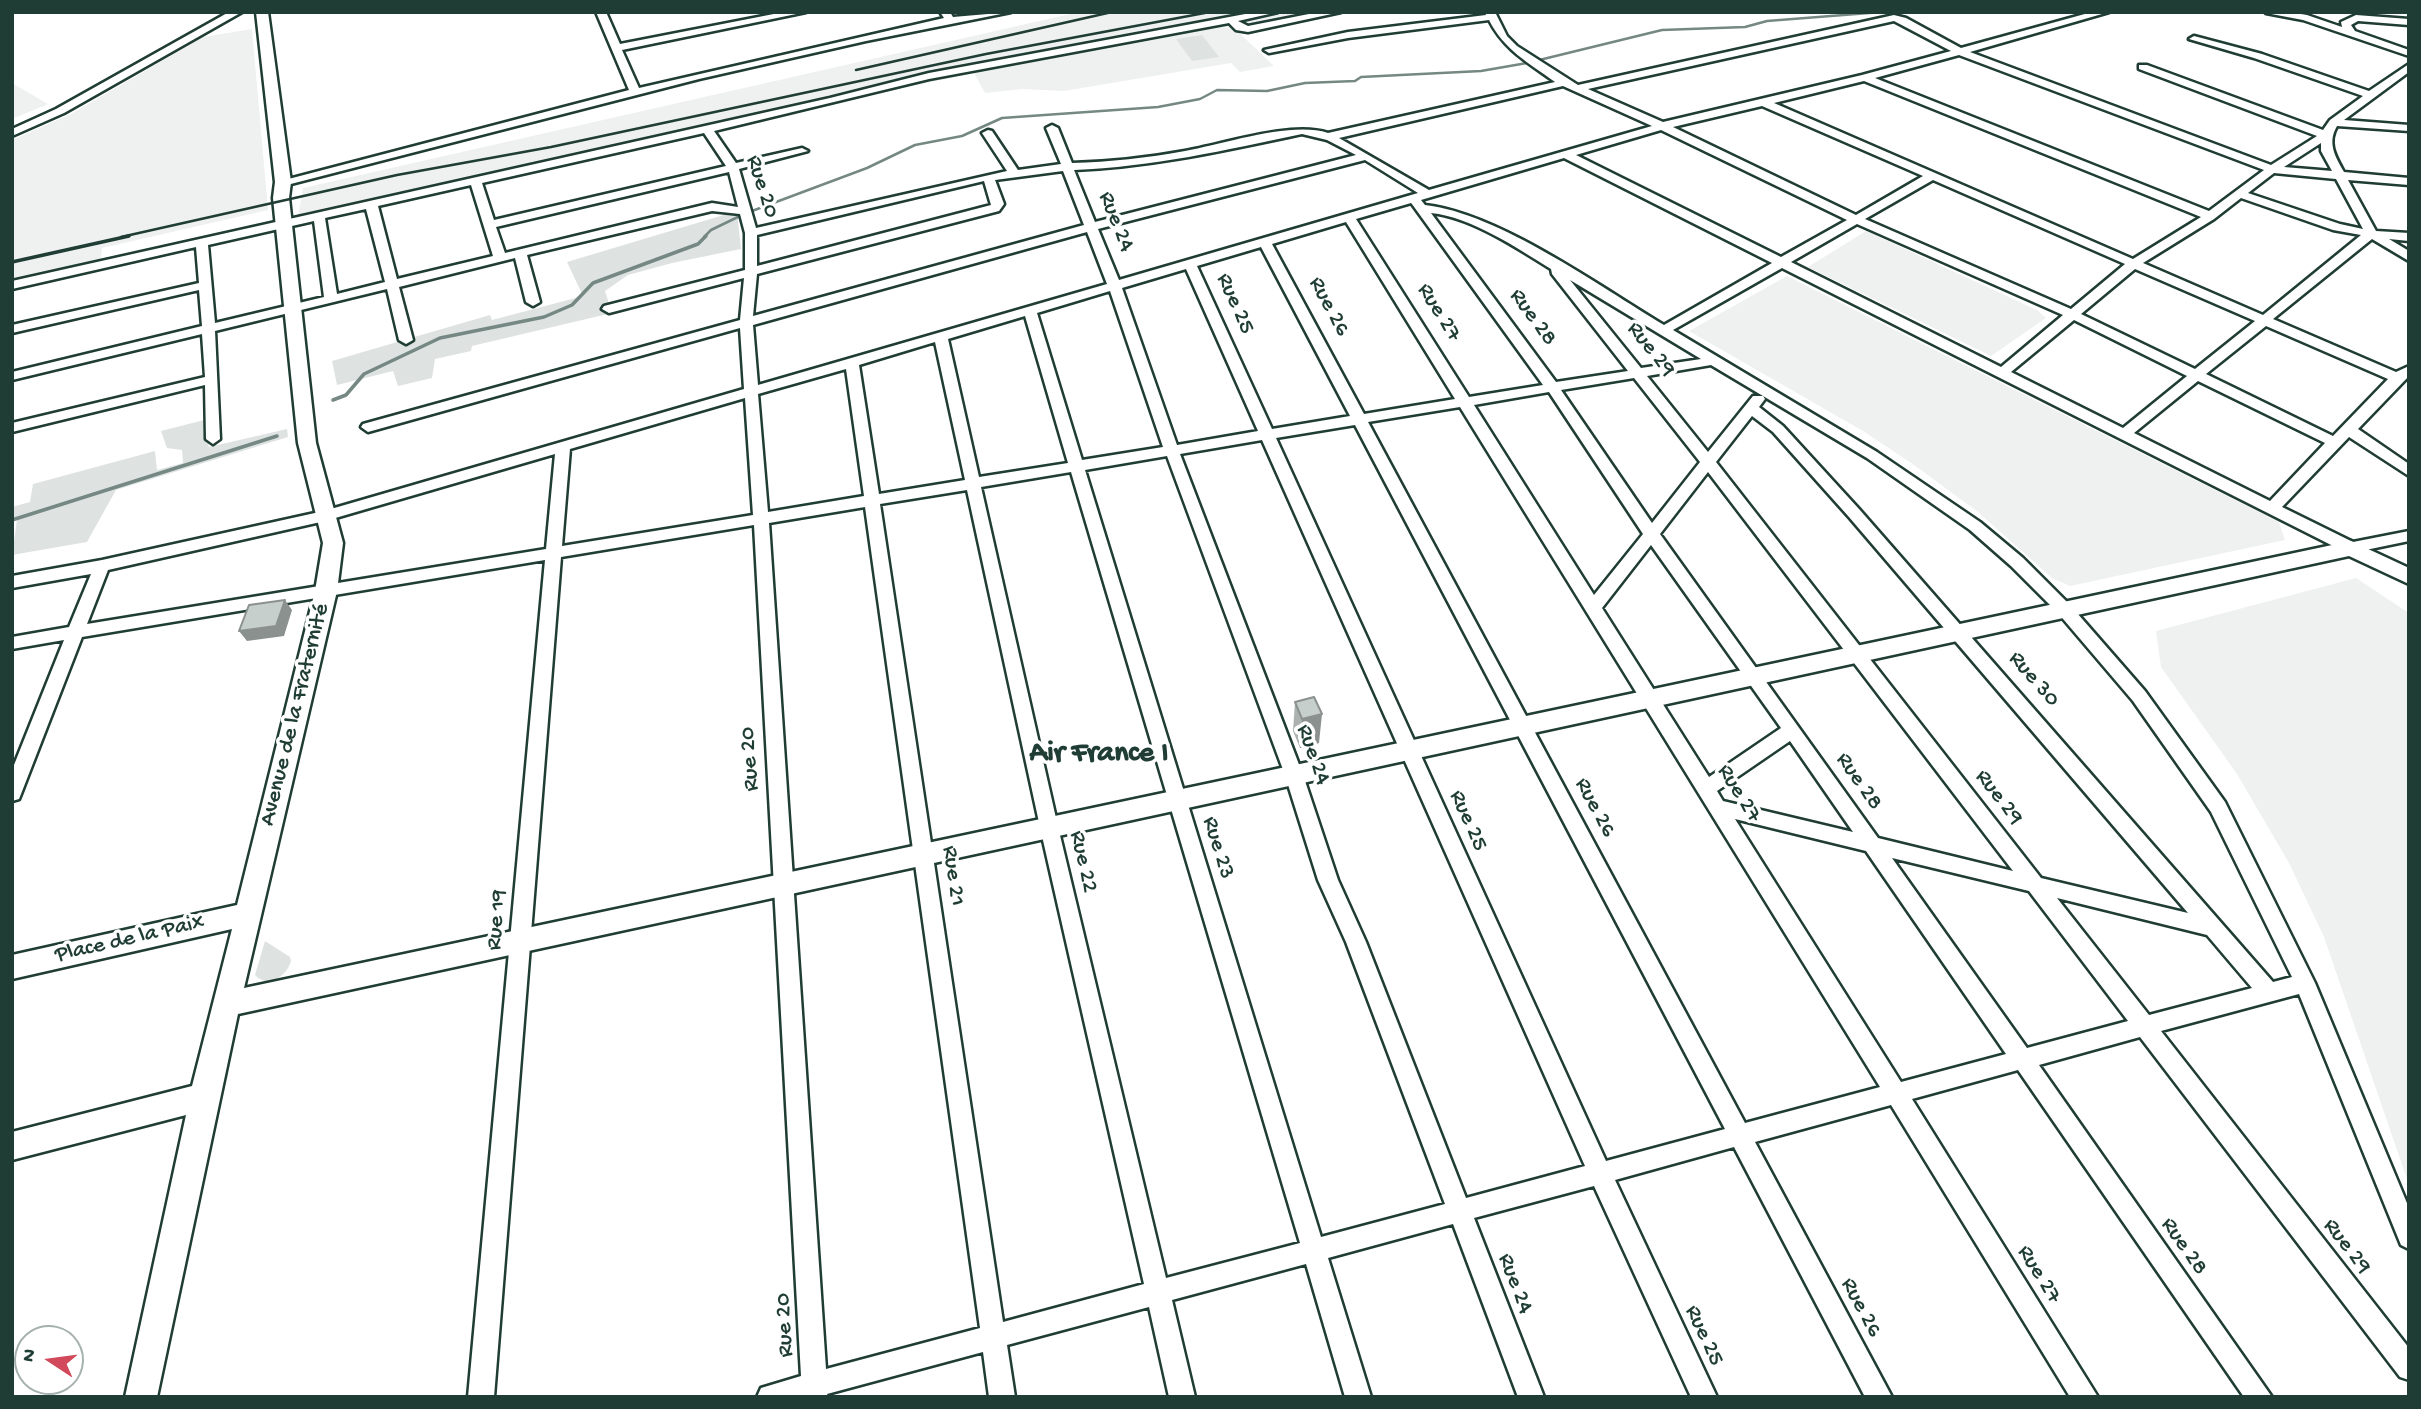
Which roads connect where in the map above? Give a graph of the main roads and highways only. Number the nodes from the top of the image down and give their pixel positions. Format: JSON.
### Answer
{"nodes":[{"id":1,"x":246,"y":12,"type":"edge"},
{"id":2,"x":263,"y":20,"type":"edge"},
{"id":3,"x":2409,"y":577,"type":"edge"},
{"id":4,"x":248,"y":914,"type":"junction"},
{"id":5,"x":12,"y":967,"type":"edge"},
{"id":6,"x":228,"y":1003,"type":"junction"},
{"id":7,"x":204,"y":1097,"type":"junction"},
{"id":8,"x":12,"y":1146,"type":"edge"},
{"id":9,"x":141,"y":1397,"type":"edge"}],
"edges":[{"from":1,"to":2,"type":"main road","name":"Avenue de la Fraternité"},
{"from":2,"to":4,"type":"main road","name":"Avenue de la Fraternité"},
{"from":3,"to":6,"type":"main road"},
{"from":4,"to":5,"type":"main road","name":"Place de la Paix"},
{"from":4,"to":6,"type":"main road","name":"Avenue de la Fraternité"},
{"from":6,"to":7,"type":"main road","name":"Avenue de la Fraternité"},
{"from":7,"to":8,"type":"main road"},
{"from":7,"to":9,"type":"main road","name":"Avenue de la Fraternité"}]}
